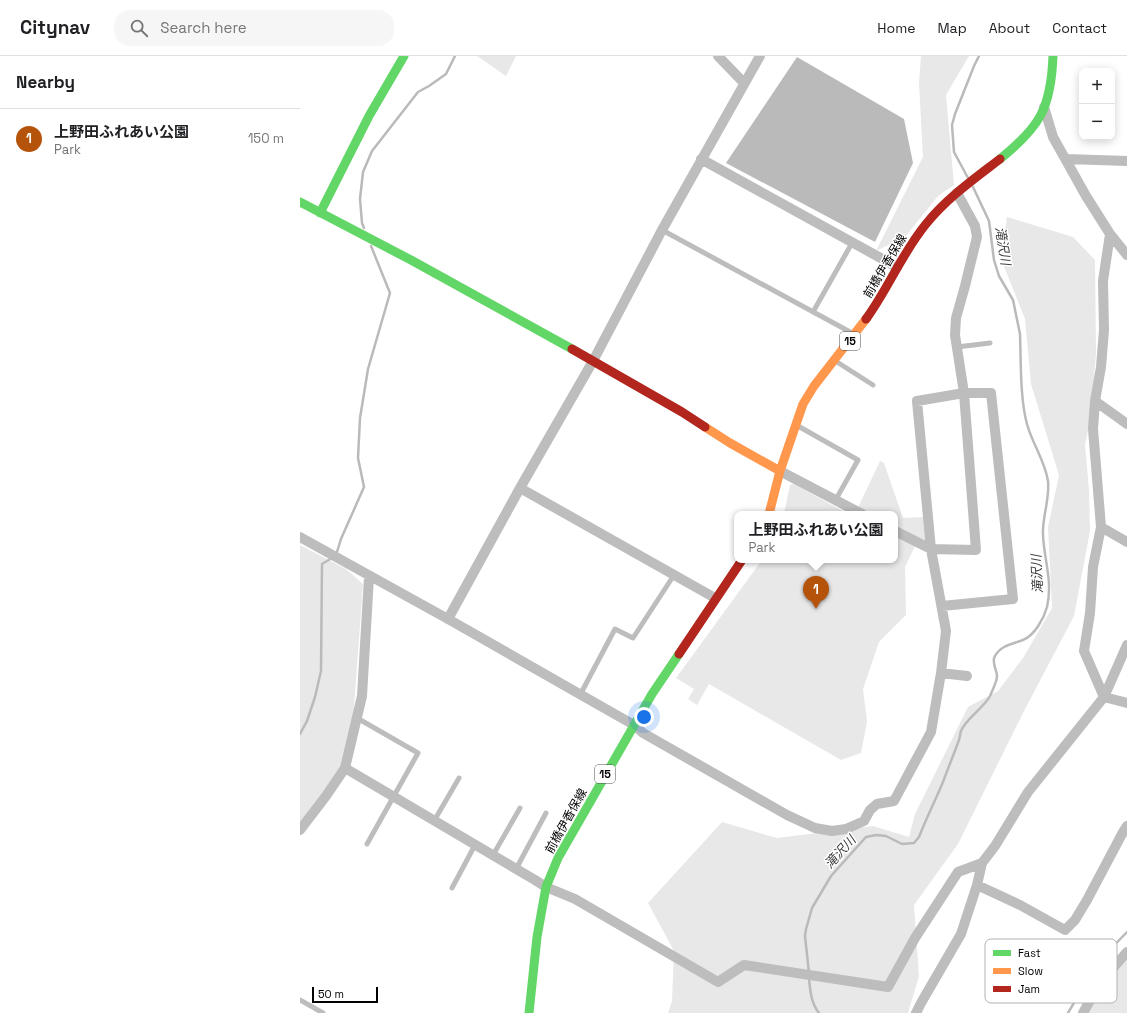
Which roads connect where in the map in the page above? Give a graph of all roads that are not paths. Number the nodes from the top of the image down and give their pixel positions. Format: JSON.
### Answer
{"nodes":[{"id":1,"x":404,"y":56,"type":"edge"},
{"id":2,"x":718,"y":56,"type":"edge"},
{"id":3,"x":760,"y":56,"type":"edge"},
{"id":4,"x":1053,"y":56,"type":"edge"},
{"id":5,"x":744,"y":83,"type":"junction"},
{"id":6,"x":1044,"y":106,"type":"junction"},
{"id":7,"x":1066,"y":159,"type":"junction"},
{"id":8,"x":701,"y":160,"type":"junction"},
{"id":9,"x":1127,"y":161,"type":"edge"},
{"id":10,"x":960,"y":191,"type":"junction"},
{"id":11,"x":300,"y":202,"type":"edge"},
{"id":12,"x":320,"y":213,"type":"junction"},
{"id":13,"x":662,"y":230,"type":"junction"},
{"id":14,"x":1110,"y":234,"type":"junction"},
{"id":15,"x":852,"y":243,"type":"junction"},
{"id":16,"x":1127,"y":255,"type":"edge"},
{"id":17,"x":897,"y":267,"type":"junction"},
{"id":18,"x":813,"y":312,"type":"junction"},
{"id":19,"x":855,"y":334,"type":"junction"},
{"id":20,"x":990,"y":343,"type":"dead end"},
{"id":21,"x":957,"y":347,"type":"junction"},
{"id":22,"x":834,"y":360,"type":"junction"},
{"id":23,"x":593,"y":361,"type":"junction"},
{"id":24,"x":873,"y":385,"type":"dead end"},
{"id":25,"x":964,"y":393,"type":"junction"},
{"id":26,"x":1095,"y":401,"type":"junction"},
{"id":27,"x":796,"y":424,"type":"junction"},
{"id":28,"x":1127,"y":424,"type":"edge"},
{"id":29,"x":780,"y":471,"type":"junction"},
{"id":30,"x":520,"y":488,"type":"junction"},
{"id":31,"x":835,"y":501,"type":"junction"},
{"id":32,"x":770,"y":511,"type":"edge"},
{"id":33,"x":856,"y":511,"type":"edge"},
{"id":34,"x":1101,"y":527,"type":"junction"},
{"id":35,"x":898,"y":532,"type":"edge"},
{"id":36,"x":1125,"y":537,"type":"edge"},
{"id":37,"x":300,"y":538,"type":"edge"},
{"id":38,"x":931,"y":549,"type":"junction"},
{"id":39,"x":740,"y":563,"type":"edge"},
{"id":40,"x":674,"y":575,"type":"junction"},
{"id":41,"x":369,"y":577,"type":"junction"},
{"id":42,"x":715,"y":598,"type":"junction"},
{"id":43,"x":942,"y":606,"type":"junction"},
{"id":44,"x":448,"y":619,"type":"junction"},
{"id":45,"x":1127,"y":645,"type":"edge"},
{"id":46,"x":941,"y":673,"type":"junction"},
{"id":47,"x":967,"y":676,"type":"dead end"},
{"id":48,"x":580,"y":694,"type":"junction"},
{"id":49,"x":1104,"y":697,"type":"junction"},
{"id":50,"x":1127,"y":704,"type":"edge"},
{"id":51,"x":357,"y":718,"type":"junction"},
{"id":52,"x":634,"y":725,"type":"junction"},
{"id":53,"x":345,"y":768,"type":"junction"},
{"id":54,"x":459,"y":778,"type":"dead end"},
{"id":55,"x":393,"y":796,"type":"junction"},
{"id":56,"x":520,"y":808,"type":"dead end"},
{"id":57,"x":546,"y":813,"type":"dead end"},
{"id":58,"x":434,"y":821,"type":"junction"},
{"id":59,"x":1127,"y":826,"type":"edge"},
{"id":60,"x":300,"y":830,"type":"edge"},
{"id":61,"x":367,"y":844,"type":"dead end"},
{"id":62,"x":475,"y":845,"type":"junction"},
{"id":63,"x":493,"y":855,"type":"junction"},
{"id":64,"x":982,"y":863,"type":"junction"},
{"id":65,"x":516,"y":869,"type":"junction"},
{"id":66,"x":977,"y":885,"type":"junction"},
{"id":67,"x":546,"y":887,"type":"junction"},
{"id":68,"x":452,"y":888,"type":"dead end"},
{"id":69,"x":1127,"y":952,"type":"edge"},
{"id":70,"x":1117,"y":963,"type":"edge"},
{"id":71,"x":300,"y":1000,"type":"edge"},
{"id":72,"x":1089,"y":1003,"type":"edge"},
{"id":73,"x":323,"y":1013,"type":"edge"},
{"id":74,"x":529,"y":1013,"type":"edge"},
{"id":75,"x":916,"y":1013,"type":"edge"},
{"id":76,"x":1083,"y":1013,"type":"edge"}],
"edges":[{"from":1,"to":12,"type":"main road"},
{"from":2,"to":5,"type":"street"},
{"from":3,"to":5,"type":"street"},
{"from":4,"to":6,"type":"main road","name":"前橋伊香保線","number":"15"},
{"from":5,"to":8,"type":"street"},
{"from":6,"to":7,"type":"street"},
{"from":6,"to":10,"type":"main road","name":"前橋伊香保線","number":"15"},
{"from":7,"to":9,"type":"street"},
{"from":7,"to":14,"type":"street"},
{"from":8,"to":13,"type":"street"},
{"from":8,"to":15,"type":"street"},
{"from":10,"to":17,"type":"main road","name":"前橋伊香保線","number":"15"},
{"from":10,"to":21,"type":"street"},
{"from":11,"to":12,"type":"main road"},
{"from":12,"to":23,"type":"main road"},
{"from":13,"to":18,"type":"lane"},
{"from":13,"to":23,"type":"street"},
{"from":14,"to":16,"type":"street"},
{"from":14,"to":26,"type":"street"},
{"from":15,"to":17,"type":"street"},
{"from":15,"to":18,"type":"lane"},
{"from":17,"to":19,"type":"main road","name":"前橋伊香保線","number":"15"},
{"from":18,"to":19,"type":"lane"},
{"from":19,"to":22,"type":"main road","name":"前橋伊香保線","number":"15"},
{"from":20,"to":21,"type":"lane"},
{"from":21,"to":25,"type":"street"},
{"from":22,"to":24,"type":"lane"},
{"from":22,"to":27,"type":"main road","name":"前橋伊香保線","number":"15"},
{"from":23,"to":29,"type":"main road"},
{"from":23,"to":30,"type":"street"},
{"from":25,"to":38,"type":"street"},
{"from":25,"to":38,"type":"street"},
{"from":25,"to":43,"type":"street"},
{"from":26,"to":28,"type":"street"},
{"from":26,"to":34,"type":"street"},
{"from":27,"to":29,"type":"main road","name":"前橋伊香保線","number":"15"},
{"from":27,"to":31,"type":"lane"},
{"from":29,"to":31,"type":"street"},
{"from":29,"to":32,"type":"main road","name":"前橋伊香保線","number":"15"},
{"from":30,"to":40,"type":"street"},
{"from":30,"to":44,"type":"street"},
{"from":31,"to":33,"type":"street"},
{"from":34,"to":36,"type":"street"},
{"from":34,"to":49,"type":"street"},
{"from":35,"to":38,"type":"street"},
{"from":37,"to":41,"type":"street"},
{"from":38,"to":43,"type":"street"},
{"from":39,"to":42,"type":"main road","name":"前橋伊香保線","number":"15"},
{"from":40,"to":42,"type":"street"},
{"from":40,"to":48,"type":"lane"},
{"from":41,"to":44,"type":"street"},
{"from":41,"to":51,"type":"street"},
{"from":42,"to":52,"type":"main road","name":"前橋伊香保線","number":"15"},
{"from":43,"to":46,"type":"street"},
{"from":44,"to":48,"type":"street"},
{"from":45,"to":49,"type":"street"},
{"from":46,"to":47,"type":"street"},
{"from":46,"to":52,"type":"street"},
{"from":48,"to":52,"type":"street"},
{"from":49,"to":50,"type":"street"},
{"from":49,"to":64,"type":"street"},
{"from":51,"to":53,"type":"street"},
{"from":51,"to":55,"type":"lane"},
{"from":52,"to":67,"type":"main road","name":"前橋伊香保線","number":"15"},
{"from":53,"to":55,"type":"street"},
{"from":53,"to":60,"type":"street"},
{"from":54,"to":58,"type":"lane"},
{"from":55,"to":58,"type":"street"},
{"from":55,"to":61,"type":"lane"},
{"from":56,"to":63,"type":"lane"},
{"from":57,"to":65,"type":"lane"},
{"from":58,"to":62,"type":"street"},
{"from":59,"to":66,"type":"street"},
{"from":62,"to":63,"type":"street"},
{"from":62,"to":68,"type":"lane"},
{"from":63,"to":65,"type":"street"},
{"from":64,"to":66,"type":"street"},
{"from":64,"to":67,"type":"street"},
{"from":65,"to":67,"type":"street"},
{"from":66,"to":75,"type":"street"},
{"from":67,"to":74,"type":"main road","name":"前橋伊香保線","number":"15"},
{"from":69,"to":70,"type":"street"},
{"from":71,"to":73,"type":"lane"},
{"from":72,"to":76,"type":"street"}]}
